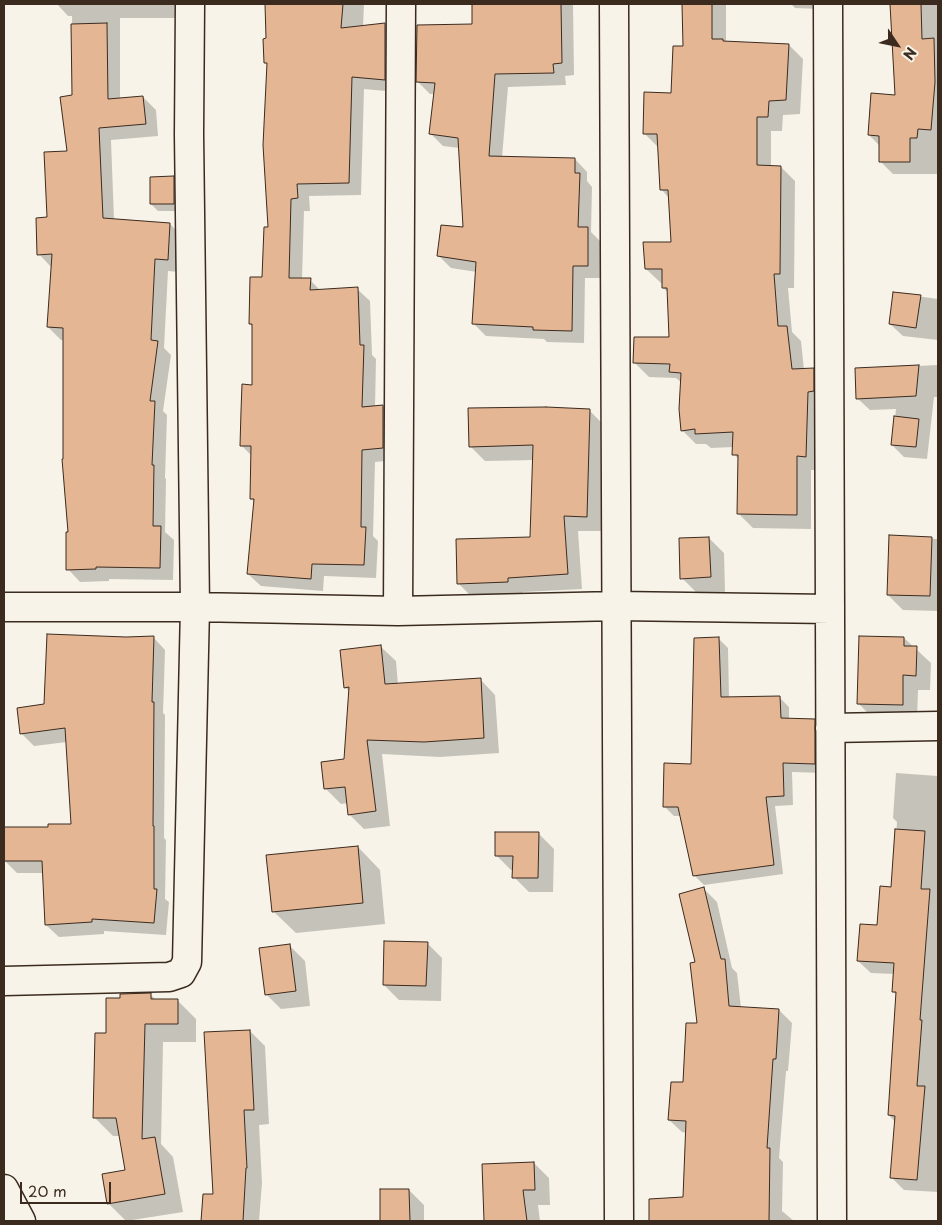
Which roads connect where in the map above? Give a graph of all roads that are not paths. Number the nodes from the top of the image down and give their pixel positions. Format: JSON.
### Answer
{"nodes":[{"id":1,"x":190,"y":4,"type":"edge"},
{"id":2,"x":400,"y":4,"type":"edge"},
{"id":3,"x":614,"y":4,"type":"edge"},
{"id":4,"x":828,"y":4,"type":"edge"},
{"id":5,"x":617,"y":606,"type":"junction"},
{"id":6,"x":4,"y":607,"type":"edge"},
{"id":7,"x":195,"y":607,"type":"junction"},
{"id":8,"x":830,"y":610,"type":"junction"},
{"id":9,"x":398,"y":611,"type":"junction"},
{"id":10,"x":938,"y":726,"type":"edge"},
{"id":11,"x":830,"y":728,"type":"junction"},
{"id":12,"x":4,"y":981,"type":"edge"},
{"id":13,"x":4,"y":1189,"type":"edge"},
{"id":14,"x":21,"y":1221,"type":"edge"},
{"id":15,"x":619,"y":1221,"type":"edge"},
{"id":16,"x":832,"y":1221,"type":"edge"}],
"edges":[{"from":1,"to":7,"type":"street"},
{"from":2,"to":9,"type":"street"},
{"from":3,"to":5,"type":"street"},
{"from":4,"to":8,"type":"street"},
{"from":5,"to":8,"type":"street"},
{"from":5,"to":9,"type":"street"},
{"from":5,"to":15,"type":"street"},
{"from":6,"to":7,"type":"street"},
{"from":7,"to":9,"type":"street"},
{"from":7,"to":12,"type":"street"},
{"from":8,"to":11,"type":"street"},
{"from":10,"to":11,"type":"street"},
{"from":11,"to":16,"type":"street"},
{"from":13,"to":14,"type":"street"}]}
